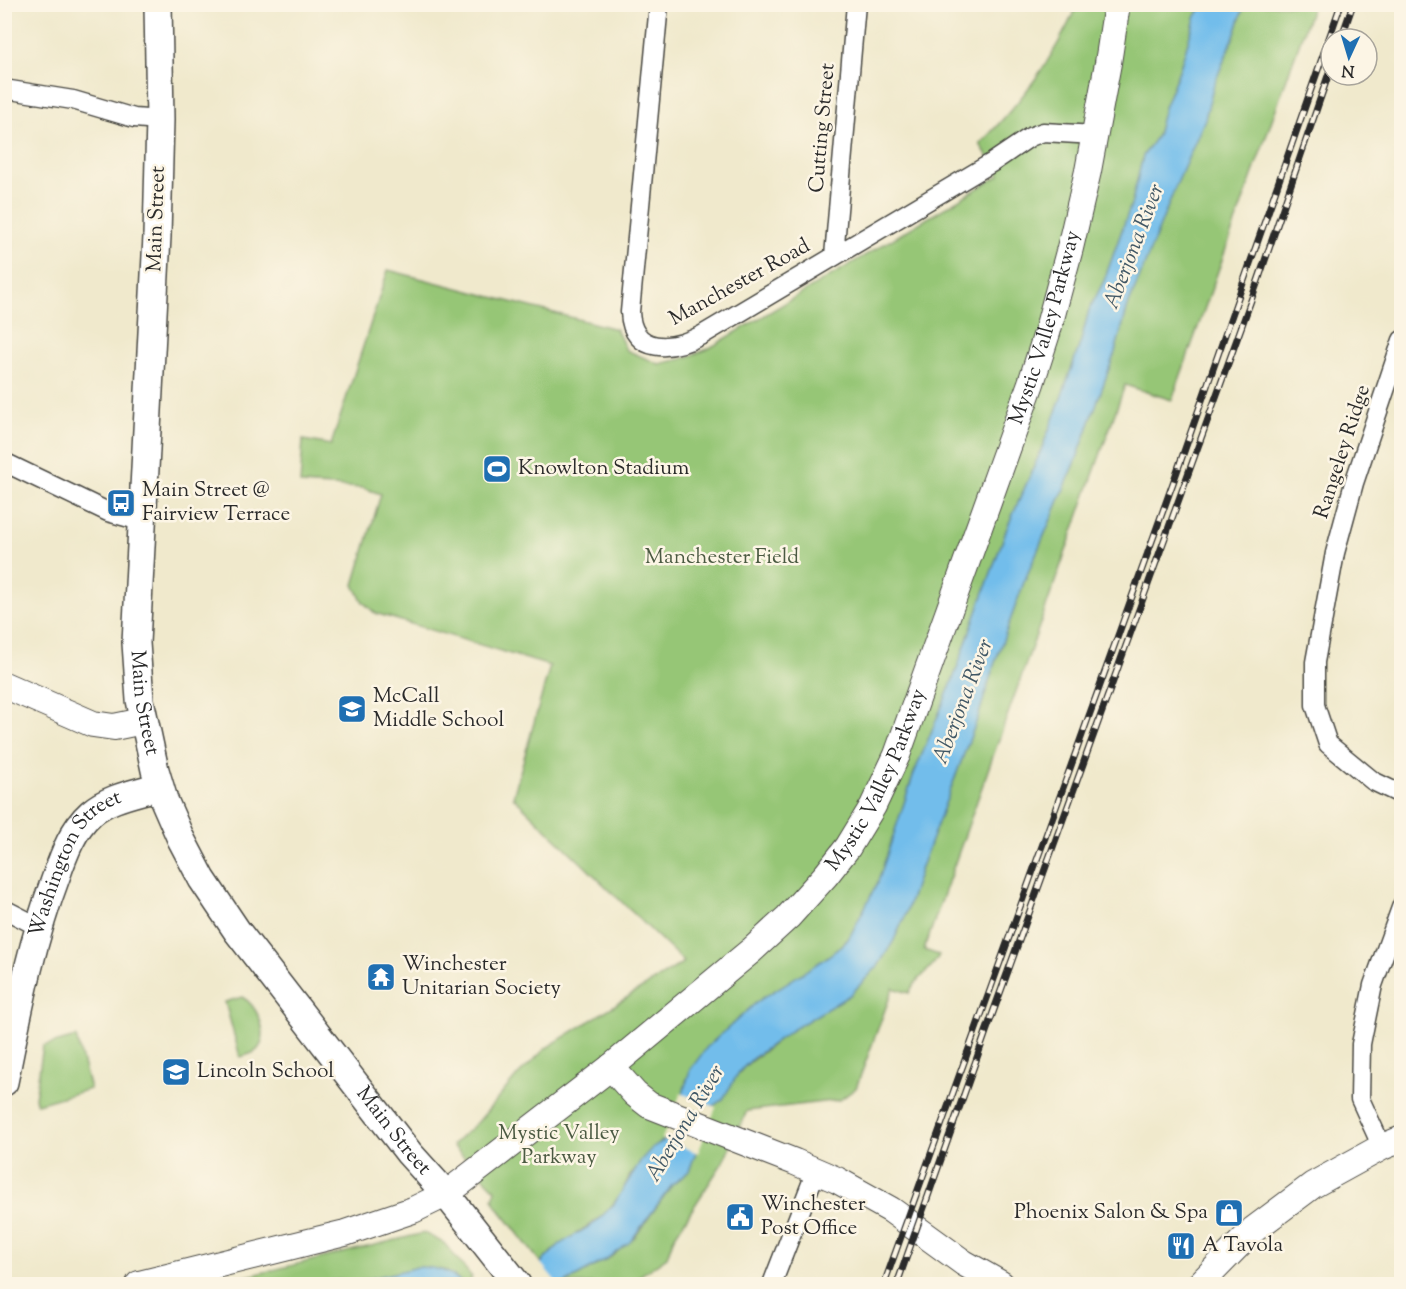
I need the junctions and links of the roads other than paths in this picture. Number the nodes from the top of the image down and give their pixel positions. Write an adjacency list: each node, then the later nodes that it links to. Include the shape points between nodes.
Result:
1 (158, 4): 6 (main road, Main Street)
2 (659, 4): 8 (street, Manchester Road, via 630,312 635,332 658,347 692,340)
3 (856, 4): 8 (street, Cutting Street)
4 (1117, 4): 7 (main road, Mystic Valley Parkway)
5 (4, 89): 6 (street, via 73,100 134,118)
6 (160, 120): 11 (main road, Main Street)
7 (1095, 135): 8 (street, Manchester Road, via 1050,131 1030,137); 19 (main road, Mystic Valley Parkway, via 1070,248 1040,356 897,755 873,806 834,867 788,917)
8 (834, 256)
9 (1401, 340): 15 (street, Rangeley Ridge, via 1354,483 1330,577 1315,662 1315,705 1328,744 1374,781)
10 (4, 462): 11 (street, via 108,512)
11 (141, 521): 13 (main road, Main Street, via 136,650)
12 (4, 685): 13 (main road, via 93,724 114,727)
13 (143, 721): 14 (main road, Main Street)
14 (159, 786): 18 (main road, Washington Street, via 103,805 85,819 63,858); 23 (main road, Main Street, via 190,858 224,913)
15 (1401, 795)
16 (1401, 905): 21 (street, via 1373,985 1361,1044 1360,1099)
17 (4, 909): 18 (street)
18 (39, 927): 20 (main road, Washington Street)
19 (611, 1067): 22 (main road, via 644,1102); 23 (main road, Mystic Valley Parkway)
20 (4, 1082)
21 (1391, 1143): 28 (main road, via 1313,1185 1253,1230)
22 (816, 1171): 26 (street); 27 (main road, via 881,1204 964,1263)
23 (446, 1194): 24 (main road, Main Street); 25 (main road, Mystic Valley Parkway, via 413,1210 345,1233)
24 (510, 1276)
25 (139, 1284)
26 (772, 1284)
27 (1001, 1284)
28 (1200, 1284)

